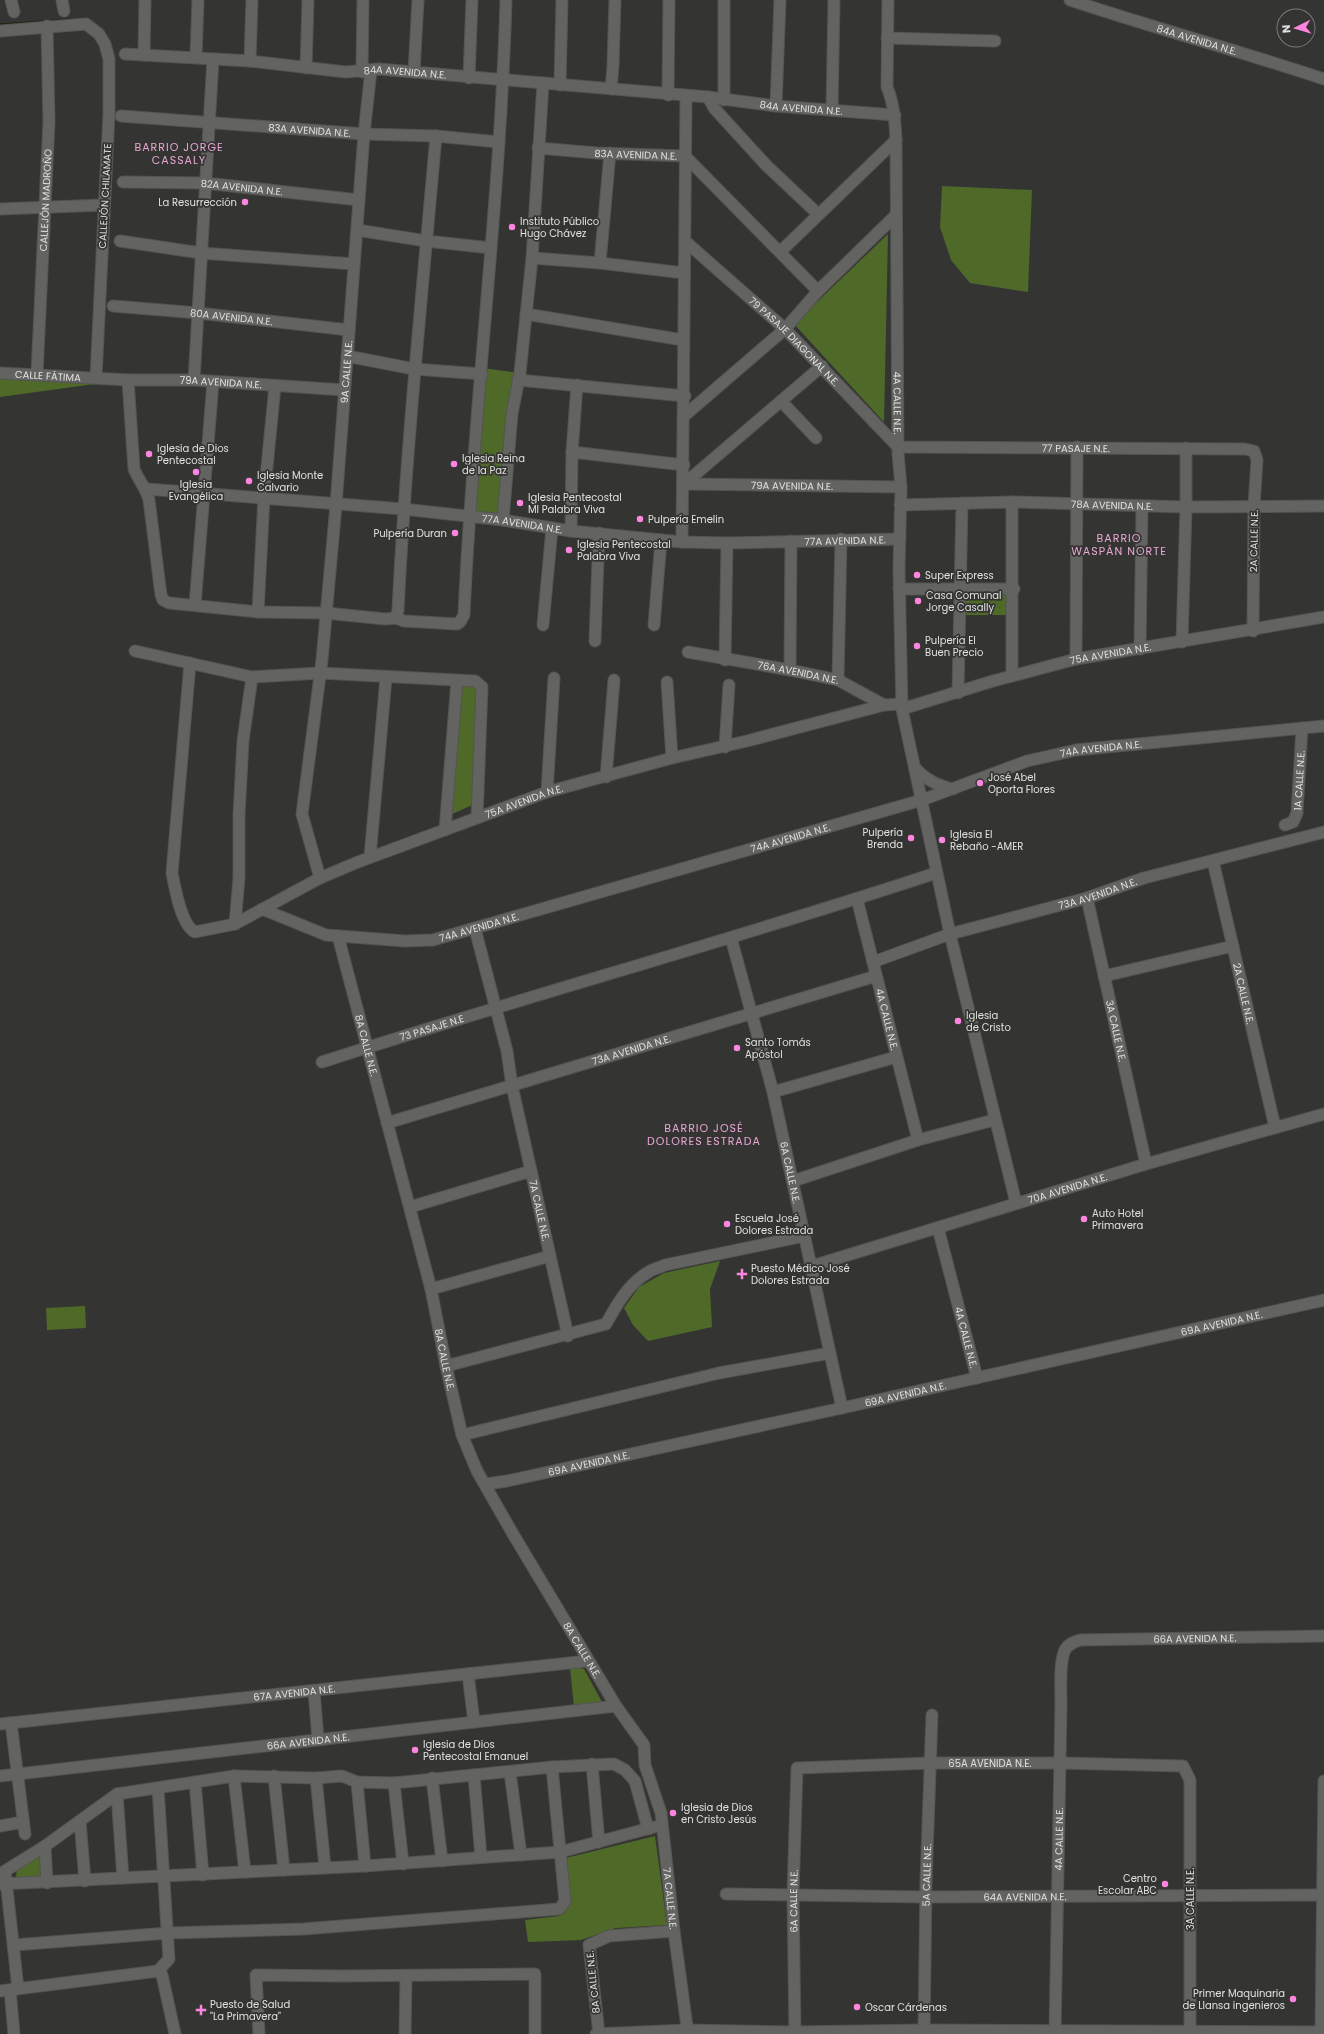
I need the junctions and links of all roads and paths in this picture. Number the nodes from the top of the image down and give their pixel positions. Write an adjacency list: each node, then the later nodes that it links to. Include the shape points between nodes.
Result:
1 (11, 0): 18 (street)
2 (145, 0): 24 (street)
3 (198, 0): 25 (street)
4 (252, 0): 27 (street)
5 (308, 0): 28 (street)
6 (363, 0): 29 (street, 9A CALLE N.E.)
7 (418, 0): 30 (street)
8 (472, 0): 31 (street)
9 (506, 0): 33 (street)
10 (562, 0): 35 (street)
11 (614, 0): 36 (street, via 614,66)
12 (670, 0): 37 (street)
13 (724, 0): 40 (street)
14 (780, 0): 41 (street)
15 (834, 0): 42 (street)
16 (888, 0): 21 (street, 4A CALLE N.E.)
17 (1070, 0): 32 (street, 84A AVENIDA N.E.)
18 (14, 12)
19 (47, 26): 20 (street); 56 (street, CALLEJÓN CHILAMATE, via 86,24 99,34 105,44 109,60 109,114); 57 (street, CALLEJÓN MADROÑO, via 49,122)
20 (0, 31)
21 (887, 38): 22 (street); 43 (street, 4A CALLE N.E., via 887,87)
22 (995, 41)
23 (125, 54): 24 (street, 84A AVENIDA N.E.)
24 (144, 55): 25 (street, 84A AVENIDA N.E.)
25 (196, 58): 26 (street, 84A AVENIDA N.E.)
26 (213, 59): 27 (street, 84A AVENIDA N.E.); 45 (street)
27 (250, 61): 28 (street, 84A AVENIDA N.E.)
28 (306, 68): 29 (street, 84A AVENIDA N.E.)
29 (366, 71): 30 (street, 84A AVENIDA N.E.); 46 (street, 9A CALLE N.E.)
30 (414, 72): 31 (street, 84A AVENIDA N.E.)
31 (469, 78): 33 (street, 84A AVENIDA N.E.)
32 (1324, 79)
33 (504, 81): 34 (street, 84A AVENIDA N.E.); 49 (street)
34 (543, 83): 35 (street, 84A AVENIDA N.E.); 50 (street)
35 (560, 85): 36 (street, 84A AVENIDA N.E.)
36 (611, 90): 37 (street, 84A AVENIDA N.E.)
37 (668, 95): 38 (street, 84A AVENIDA N.E.)
38 (686, 96): 39 (street, 84A AVENIDA N.E.); 52 (street)
39 (708, 97): 40 (street, 84A AVENIDA N.E.); 59 (street, via 714,108 766,165)
40 (724, 100): 41 (street, 84A AVENIDA N.E.)
41 (776, 106): 42 (street, 84A AVENIDA N.E.)
42 (832, 110): 43 (street, 84A AVENIDA N.E.)
43 (895, 115): 48 (street, 4A CALLE N.E.)
44 (121, 116): 45 (street, 83A AVENIDA N.E.)
45 (209, 122): 46 (street, 83A AVENIDA N.E.); 54 (street)
46 (364, 134): 47 (street, 83A AVENIDA N.E.); 55 (street, 9A CALLE N.E.)
47 (436, 136): 49 (street, 83A AVENIDA N.E.); 62 (street)
48 (896, 140): 59 (street); 60 (street, 4A CALLE N.E.)
49 (499, 142): 65 (street)
50 (538, 148): 51 (street, 83A AVENIDA N.E.); 68 (street)
51 (610, 153): 52 (street, 83A AVENIDA N.E.); 69 (street)
52 (686, 156): 64 (street); 66 (street)
53 (123, 182): 54 (street, 82A AVENIDA N.E.)
54 (206, 183): 55 (street, 82A AVENIDA N.E.); 67 (street)
55 (359, 200): 61 (street, 9A CALLE N.E.)
56 (104, 205): 57 (street); 85 (street, CALLEJÓN CHILAMATE)
57 (44, 207): 58 (street); 83 (street, CALLEJÓN MADROÑO)
58 (0, 209)
59 (818, 214): 66 (street)
60 (896, 214): 72 (street); 97 (street, 4A CALLE N.E.)
61 (357, 230): 62 (street); 70 (street, 9A CALLE N.E.)
62 (426, 241): 65 (street); 81 (street)
63 (120, 242): 67 (street)
64 (686, 242): 71 (street); 76 (street, 79 PASAJE DIAGONAL N.E.)
65 (491, 248): 84 (street)
66 (780, 252): 72 (street)
67 (201, 253): 70 (street); 74 (street)
68 (532, 258): 69 (street); 75 (street)
69 (600, 263): 71 (street)
70 (354, 264): 77 (street, 9A CALLE N.E.)
71 (684, 273): 78 (street)
72 (818, 291): 76 (street)
73 (113, 306): 74 (street, 80A AVENIDA N.E.)
74 (198, 313): 77 (street, 80A AVENIDA N.E.); 87 (street)
75 (526, 314): 78 (street); 88 (street)
76 (785, 329): 80 (street, 79 PASAJE DIAGONAL N.E.); 95 (street)
77 (349, 330): 79 (street, 9A CALLE N.E.)
78 (683, 340): 93 (street)
79 (347, 356): 81 (street); 92 (street, 9A CALLE N.E.)
80 (822, 366): 94 (street); 97 (street, 79 PASAJE DIAGONAL N.E.)
81 (414, 369): 84 (street); 117 (street)
82 (0, 373): 83 (street, CALLE FÁTIMA)
83 (36, 374): 85 (street, CALLE FÁTIMA)
84 (482, 374): 118 (street)
85 (96, 377): 86 (street, 79A AVENIDA N.E.)
86 (128, 380): 87 (street, 79A AVENIDA N.E.); 105 (street, via 134,469 140,482)
87 (194, 380): 89 (street, 79A AVENIDA N.E.)
88 (518, 380): 90 (street); 119 (street, via 512,414)
89 (213, 382): 91 (street, 79A AVENIDA N.E.); 106 (street)
90 (577, 385): 93 (street); 101 (street)
91 (275, 386): 92 (street, 79A AVENIDA N.E.); 107 (street)
92 (344, 390): 110 (street, 9A CALLE N.E.)
93 (685, 396): 95 (street)
94 (781, 401): 96 (street); 103 (street)
95 (684, 416): 102 (street)
96 (816, 438)
97 (898, 447): 98 (street, 77 PASAJE N.E.); 104 (street, 4A CALLE N.E.)
98 (1078, 447): 99 (street, 77 PASAJE N.E.); 112 (street)
99 (1186, 448): 100 (street, 77 PASAJE N.E.); 116 (street)
100 (1254, 451): 114 (street, 2A CALLE N.E., via 1257,460)
101 (572, 452): 102 (street); 121 (street)
102 (684, 465): 103 (street)
103 (684, 484): 104 (street, 79A AVENIDA N.E.); 127 (street)
104 (901, 487): 111 (street, 4A CALLE N.E.)
105 (147, 489): 106 (street, 77A AVENIDA N.E.); 132 (street, via 160,595 169,603)
106 (204, 493): 107 (street, 77A AVENIDA N.E.); 132 (street)
107 (264, 497): 110 (street, 77A AVENIDA N.E.); 133 (street)
108 (1012, 502): 109 (street, 78A AVENIDA N.E.); 112 (street, 78A AVENIDA N.E.); 131 (street)
109 (962, 503): 111 (street, 78A AVENIDA N.E.); 130 (street)
110 (336, 504): 117 (street, 77A AVENIDA N.E.); 134 (street, 9A CALLE N.E.)
111 (900, 504): 125 (street, 4A CALLE N.E.)
112 (1078, 504): 113 (street, 78A AVENIDA N.E.); 145 (street)
113 (1142, 506): 116 (street, 78A AVENIDA N.E.); 142 (street)
114 (1254, 506): 115 (street, 78A AVENIDA N.E.); 116 (street, 78A AVENIDA N.E.); 139 (street, 2A CALLE N.E.)
115 (1324, 506)
116 (1186, 507): 141 (street)
117 (403, 509): 118 (street, 77A AVENIDA N.E.); 136 (street)
118 (469, 517): 119 (street, 77A AVENIDA N.E.); 136 (street, via 464,616 460,622 457,624)
119 (503, 520): 120 (street, 77A AVENIDA N.E.)
120 (552, 528): 121 (street, 77A AVENIDA N.E.); 137 (street)
121 (571, 531): 122 (street, 77A AVENIDA N.E.)
122 (599, 534): 124 (street, 77A AVENIDA N.E.); 140 (street)
123 (841, 539): 125 (street, 77A AVENIDA N.E.); 126 (street, 77A AVENIDA N.E.); 155 (street)
124 (660, 540): 127 (street, 77A AVENIDA N.E.); 138 (street)
125 (900, 540): 129 (street, 4A CALLE N.E.)
126 (791, 541): 128 (street, 77A AVENIDA N.E.); 148 (street)
127 (682, 542): 128 (street, 77A AVENIDA N.E.)
128 (727, 543): 146 (street)
129 (899, 588): 130 (street); 160 (street, 4A CALLE N.E.)
130 (960, 588): 131 (street); 159 (street)
131 (1014, 588): 150 (street)
132 (195, 605): 133 (street)
133 (258, 612): 134 (street)
134 (326, 613): 136 (street); 149 (street, 9A CALLE N.E.)
135 (1324, 617): 139 (street, 75A AVENIDA N.E.)
136 (396, 618)
137 (543, 625)
138 (654, 625)
139 (1252, 631): 141 (street, 75A AVENIDA N.E.)
140 (595, 641)
141 (1182, 642): 142 (street, 75A AVENIDA N.E.)
142 (1140, 649): 145 (street, 75A AVENIDA N.E.)
143 (134, 651): 147 (street)
144 (688, 652): 146 (street, 76A AVENIDA N.E.)
145 (1076, 659): 150 (street, 75A AVENIDA N.E.)
146 (725, 660): 148 (street, 76A AVENIDA N.E.)
147 (190, 663): 151 (street); 182 (street, 75A AVENIDA N.E., via 172,873 176,896 190,930 203,932)
148 (790, 670): 155 (street, 76A AVENIDA N.E.)
149 (320, 673): 151 (street); 152 (street); 178 (street, 9A CALLE N.E., via 302,814)
150 (1012, 676): 159 (street, 75A AVENIDA N.E.)
151 (252, 677): 182 (street, via 244,741)
152 (386, 678): 156 (street); 175 (street)
153 (554, 678): 169 (street)
154 (614, 680): 167 (street)
155 (838, 680): 161 (street, 76A AVENIDA N.E.)
156 (457, 681): 171 (street, via 476,681 482,687); 173 (street)
157 (667, 682): 165 (street)
158 (730, 685): 164 (street)
159 (958, 693): 160 (street, 75A AVENIDA N.E.)
160 (902, 706): 161 (street); 166 (street, 4A CALLE N.E.)
161 (882, 707): 164 (street, 75A AVENIDA N.E.)
162 (1324, 726): 163 (street, 74A AVENIDA N.E.)
163 (1302, 728): 168 (street, 74A AVENIDA N.E., via 1076,750 1028,761); 172 (street, 1A CALLE N.E., via 1297,813 1293,822)
164 (725, 746): 165 (street, 75A AVENIDA N.E.)
165 (672, 758): 167 (street, 75A AVENIDA N.E.)
166 (915, 768): 168 (street, via 937,785); 170 (street, 4A CALLE N.E.)
167 (606, 776): 169 (street, 75A AVENIDA N.E.)
168 (952, 789): 170 (street, 74A AVENIDA N.E.)
169 (547, 792): 171 (street, 75A AVENIDA N.E.)
170 (922, 800): 177 (street, 4A CALLE N.E.); 183 (street, 74A AVENIDA N.E.)
171 (477, 818): 173 (street, 75A AVENIDA N.E.)
172 (1284, 825)
173 (445, 830): 175 (street, 75A AVENIDA N.E.)
174 (1324, 832): 176 (street, 73A AVENIDA N.E.)
175 (370, 857): 178 (street, 75A AVENIDA N.E.)
176 (1213, 861): 179 (street, 73A AVENIDA N.E., via 1144,878); 187 (street, 2A CALLE N.E.)
177 (936, 873): 180 (street, 73 PASAJE N.E); 184 (street, 4A CALLE N.E.)
178 (320, 878): 181 (street, 75A AVENIDA N.E.)
179 (1087, 898): 184 (street, 73A AVENIDA N.E.); 190 (street, 3A CALLE N.E.)
180 (857, 899): 186 (street, 73 PASAJE N.E); 188 (street, 4A CALLE N.E.)
181 (262, 909): 182 (street, 75A AVENIDA N.E.); 185 (street, 74A AVENIDA N.E., via 326,935)
182 (235, 924)
183 (475, 929): 185 (street, 74A AVENIDA N.E., via 433,940 406,941); 191 (street)
184 (950, 934): 188 (street, 73A AVENIDA N.E.); 199 (street, 4A CALLE N.E.)
185 (338, 936): 193 (street, 8A CALLE N.E.)
186 (732, 938): 191 (street, 73 PASAJE N.E); 192 (street, 6A CALLE N.E.)
187 (1233, 946): 190 (street); 201 (street, 2A CALLE N.E.)
188 (873, 962): 189 (street, 4A CALLE N.E.)
189 (876, 976): 192 (street, 73A AVENIDA N.E.); 194 (street, 4A CALLE N.E.)
190 (1104, 976): 203 (street, 3A CALLE N.E.)
191 (496, 1007): 193 (street, 73 PASAJE N.E); 196 (street, via 507,1051)
192 (752, 1014): 196 (street, 73A AVENIDA N.E.); 197 (street, 6A CALLE N.E.)
193 (366, 1048): 195 (street, 73 PASAJE N.E); 200 (street, 8A CALLE N.E.)
194 (896, 1057): 197 (street); 202 (street, 4A CALLE N.E.)
195 (322, 1062)
196 (512, 1086): 200 (street, 73A AVENIDA N.E.); 204 (street, 7A CALLE N.E.)
197 (773, 1092): 205 (street, 6A CALLE N.E.)
198 (1324, 1114): 201 (street, 70A AVENIDA N.E.)
199 (994, 1120): 202 (street); 206 (street, 4A CALLE N.E.)
200 (387, 1123): 207 (street, 8A CALLE N.E.)
201 (1275, 1127): 203 (street, 70A AVENIDA N.E.)
202 (918, 1140): 205 (street)
203 (1146, 1164): 206 (street, 70A AVENIDA N.E.)
204 (531, 1171): 207 (street); 210 (street, 7A CALLE N.E.)
205 (793, 1181): 209 (street, 6A CALLE N.E.)
206 (1016, 1203): 208 (street, 70A AVENIDA N.E.)
207 (410, 1207): 212 (street, 8A CALLE N.E.)
208 (938, 1228): 211 (street, 70A AVENIDA N.E.); 217 (street, 4A CALLE N.E.)
209 (804, 1236): 211 (street, 6A CALLE N.E.); 214 (street, via 665,1265 647,1272 620,1301 606,1324)
210 (550, 1256): 212 (street); 214 (street, 7A CALLE N.E.)
211 (812, 1266): 215 (street, 6A CALLE N.E.)
212 (430, 1289): 216 (street, 8A CALLE N.E.)
213 (1324, 1300): 217 (street, 69A AVENIDA N.E.)
214 (568, 1336): 216 (street)
215 (830, 1353): 218 (street, 6A CALLE N.E.); 219 (street, via 719,1373)
216 (446, 1366): 219 (street, 8A CALLE N.E.)
217 (977, 1378): 218 (street, 69A AVENIDA N.E.)
218 (842, 1408): 220 (street, 69A AVENIDA N.E.)
219 (462, 1435): 220 (street, 8A CALLE N.E.)
220 (486, 1484): 223 (street, 8A CALLE N.E.)
221 (1324, 1636): 222 (street, 66A AVENIDA N.E., via 1080,1640)
222 (1068, 1647): 232 (street, 4A CALLE N.E., via 1062,1658)
223 (588, 1661): 224 (street, 67A AVENIDA N.E.); 226 (street, 8A CALLE N.E.)
224 (468, 1674): 225 (street, 67A AVENIDA N.E.); 228 (street)
225 (314, 1691): 229 (street, 67A AVENIDA N.E.); 230 (street)
226 (616, 1706): 228 (street, 66A AVENIDA N.E.); 231 (street, 8A CALLE N.E.)
227 (932, 1715): 233 (street, 5A CALLE N.E.)
228 (474, 1722): 230 (street, 66A AVENIDA N.E.)
229 (5, 1724): 239 (street)
230 (318, 1739): 239 (street, 66A AVENIDA N.E.)
231 (644, 1745): 254 (street, 7A CALLE N.E., via 645,1765 662,1813)
232 (1061, 1762): 233 (street, 65A AVENIDA N.E.); 235 (street, 65A AVENIDA N.E.); 279 (street, 4A CALLE N.E.)
233 (931, 1763): 237 (street, 65A AVENIDA N.E.); 281 (street, 5A CALLE N.E.)
234 (592, 1764): 236 (street); 256 (street, via 614,1764 625,1770 635,1781); 258 (street)
235 (1183, 1766): 280 (street, 3A CALLE N.E., via 1190,1780)
236 (552, 1767): 238 (street); 260 (street)
237 (797, 1768): 277 (street, 6A CALLE N.E.)
238 (510, 1772): 240 (street); 261 (street)
239 (17, 1774): 241 (street, 66A AVENIDA N.E.); 253 (street)
240 (474, 1775): 245 (street); 262 (street)
241 (0, 1776)
242 (234, 1776): 243 (street); 247 (street); 269 (street)
243 (274, 1776): 244 (street); 267 (street)
244 (316, 1778): 248 (street, via 342,1776); 266 (street)
245 (432, 1778): 249 (street); 263 (street)
246 (1324, 1781): 278 (street)
247 (195, 1782): 250 (street); 270 (street)
248 (357, 1782): 249 (street); 265 (street)
249 (394, 1783): 264 (street)
250 (158, 1788): 251 (street); 271 (street)
251 (117, 1794): 252 (street); 272 (street)
252 (80, 1821): 259 (street); 273 (street)
253 (23, 1822): 255 (street); 257 (street)
254 (663, 1825): 256 (street); 282 (street, 7A CALLE N.E.)
255 (0, 1826)
256 (648, 1829): 258 (street)
257 (25, 1834)
258 (599, 1842): 260 (street)
259 (44, 1846): 268 (street); 274 (street)
260 (560, 1852): 261 (street); 283 (street, via 565,1902 559,1909 303,1928)
261 (521, 1855): 262 (street)
262 (481, 1857): 263 (street)
263 (442, 1861): 264 (street)
264 (403, 1864): 265 (street)
265 (365, 1866): 266 (street)
266 (325, 1868): 267 (street)
267 (284, 1870): 269 (street)
268 (3, 1872): 275 (street)
269 (245, 1872): 270 (street)
270 (204, 1876): 271 (street)
271 (163, 1877): 272 (street); 283 (street)
272 (123, 1878): 273 (street)
273 (84, 1881): 274 (street)
274 (47, 1883): 275 (street)
275 (3, 1884): 284 (street)
276 (726, 1894): 277 (street, 64A AVENIDA N.E.)
277 (793, 1894): 281 (street, 64A AVENIDA N.E.); 293 (street, 6A CALLE N.E.)
278 (1323, 1895): 280 (street, 64A AVENIDA N.E.); 292 (street)
279 (1058, 1896): 280 (street, 64A AVENIDA N.E.); 281 (street, 64A AVENIDA N.E.); 290 (street, 4A CALLE N.E.)
280 (1190, 1896): 291 (street, 3A CALLE N.E.)
281 (926, 1897): 289 (street, 5A CALLE N.E.)
282 (674, 1931): 288 (street, 7A CALLE N.E.); 300 (street, 8A CALLE N.E., via 609,1936 589,1945)
283 (168, 1933): 284 (street); 285 (street, via 170,1960)
284 (14, 1945): 287 (street)
285 (158, 1971): 287 (street); 295 (street, via 162,1976)
286 (406, 1976): 296 (street, via 256,1975); 297 (street); 298 (street, via 535,1974)
287 (9, 1990): 294 (street)
288 (687, 2032): 293 (street); 300 (street)
289 (924, 2032): 290 (street); 293 (street)
290 (1055, 2032): 291 (street)
291 (1190, 2032): 292 (street)
292 (1322, 2032)
293 (795, 2033)
294 (14, 2034)
295 (175, 2034)
296 (259, 2034)
297 (405, 2034)
298 (535, 2034)
299 (596, 2034): 300 (street)
300 (599, 2034)

